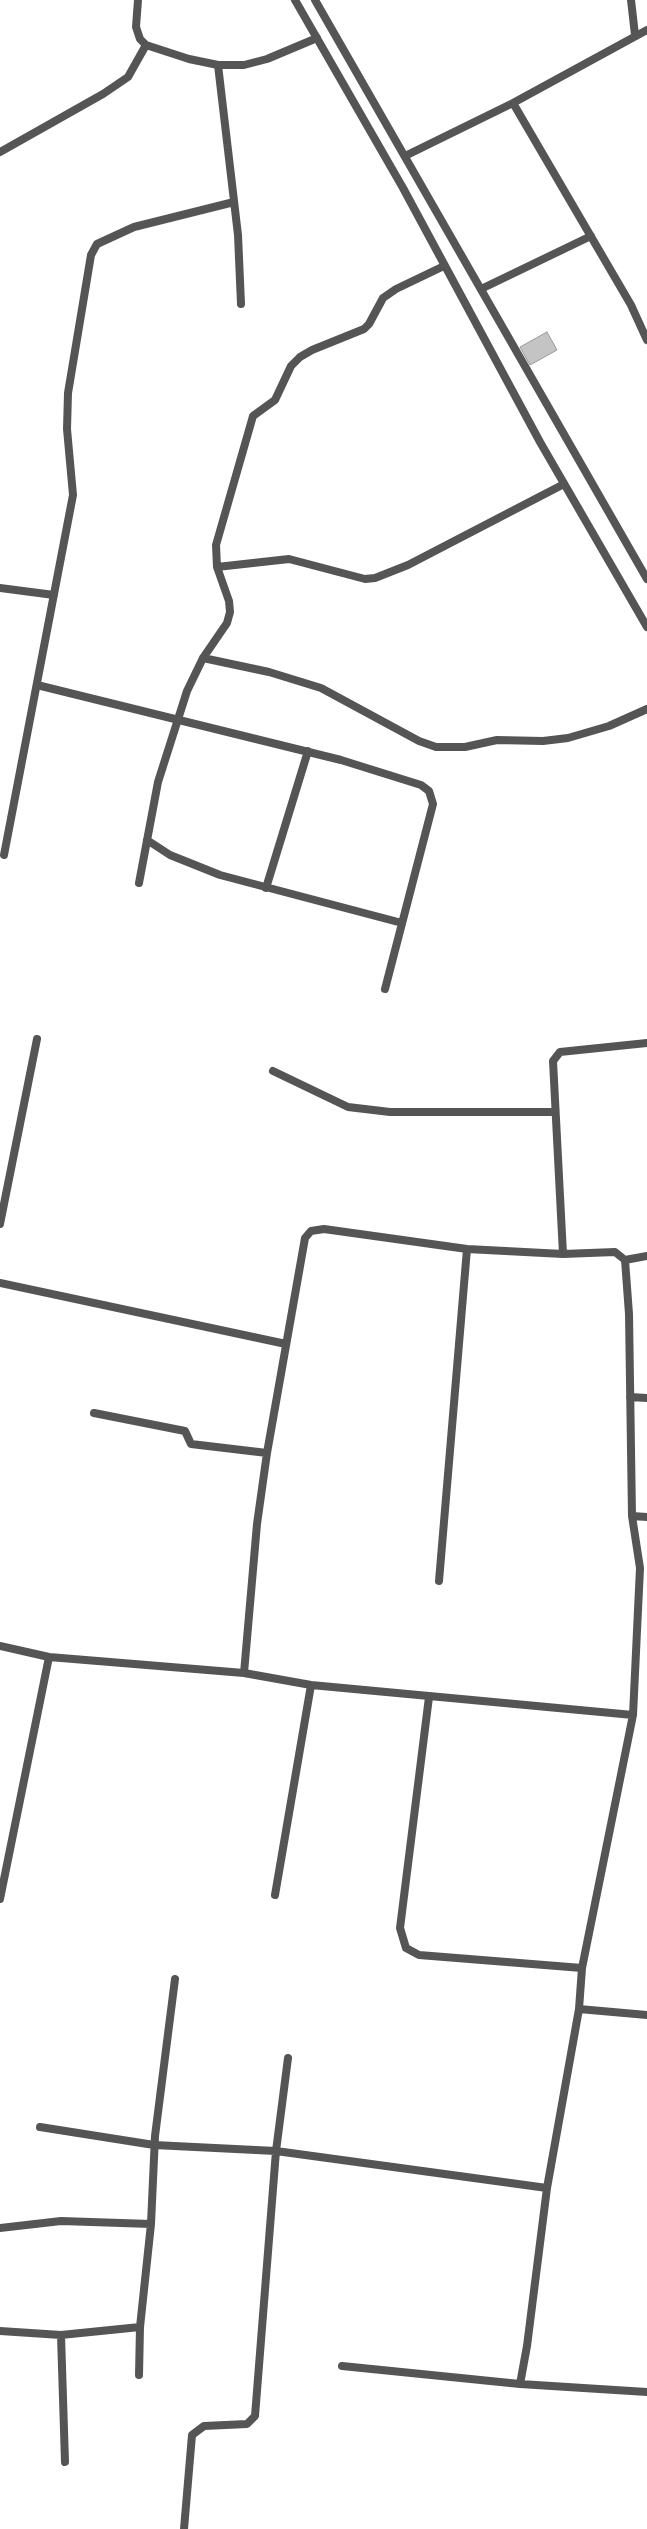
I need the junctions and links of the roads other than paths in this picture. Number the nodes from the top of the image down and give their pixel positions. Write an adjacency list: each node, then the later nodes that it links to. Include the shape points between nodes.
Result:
1 (138, 0): 8 (street, via 136,27 140,39)
2 (295, 0): 7 (street)
3 (315, 0): 12 (street)
4 (631, 0): 6 (street)
5 (647, 30): 6 (street)
6 (635, 35): 10 (street)
7 (317, 38): 9 (street, via 267,59 244,65); 15 (street)
8 (146, 45): 9 (street); 11 (street, via 128,77 103,94)
9 (218, 65): 13 (street)
10 (513, 103): 12 (street); 14 (street)
11 (0, 152)
12 (405, 156): 16 (street)
13 (234, 202): 17 (street); 23 (street, via 134,227 97,244 91,255 68,393 67,429 73,495)
14 (591, 236): 16 (street); 18 (street, via 631,305)
15 (444, 266): 19 (street); 20 (street, via 383,298 364,329 300,357 291,366 275,400 252,416 216,545)
16 (481, 289): 21 (street)
17 (241, 304)
18 (647, 340)
19 (564, 484): 20 (street, via 403,568 375,578 365,579 289,559); 24 (street)
20 (217, 567): 25 (street, via 229,601 230,612 227,622)
21 (647, 579)
22 (0, 588): 23 (street)
23 (54, 595): 26 (street)
24 (647, 627)
25 (203, 658): 27 (street, via 269,672 321,688 436,747 465,747 497,740 543,741 568,738 609,726); 28 (street, via 187,690)
26 (37, 685): 28 (street); 31 (street)
27 (647, 709)
28 (178, 718): 29 (street); 30 (street, via 158,782)
29 (308, 751): 33 (street); 34 (street, via 406,780 429,791 433,804)
30 (147, 840): 32 (street); 33 (street, via 190,864)
31 (4, 855)
32 (139, 883)
33 (266, 888): 34 (street)
34 (402, 923): 35 (street)
35 (385, 989)
36 (37, 1039): 40 (street)
37 (647, 1043): 39 (street, via 560,1052 555,1055)
38 (273, 1072): 39 (street, via 348,1107 390,1112)
39 (555, 1112): 42 (street)
40 (0, 1224)
41 (467, 1249): 42 (street); 46 (street, via 324,1229 312,1231 305,1238); 53 (street)
42 (563, 1254): 44 (street, via 615,1252)
43 (647, 1256): 44 (street)
44 (625, 1260): 47 (street, via 629,1314)
45 (0, 1283): 46 (street)
46 (286, 1344): 50 (street)
47 (630, 1397): 48 (street); 51 (street)
48 (647, 1398)
49 (94, 1413): 50 (street, via 185,1431 191,1444)
50 (267, 1453): 56 (street, via 257,1524)
51 (632, 1516): 52 (street); 59 (street, via 640,1568)
52 (647, 1517)
53 (438, 1581)
54 (0, 1646): 55 (street)
55 (49, 1657): 56 (street); 60 (street)
56 (244, 1674): 57 (street)
57 (311, 1686): 58 (street); 61 (street)
58 (429, 1697): 59 (street); 63 (street, via 400,1928 406,1948 419,1955)
59 (633, 1715): 63 (street)
60 (3, 1865): 62 (street)
61 (275, 1895)
62 (0, 1899)
63 (582, 1968): 65 (street)
64 (175, 1979): 69 (street)
65 (579, 2009): 66 (street); 71 (street)
66 (647, 2015)
67 (288, 2058): 70 (street)
68 (40, 2127): 69 (street)
69 (154, 2145): 70 (street); 72 (street)
70 (276, 2151): 71 (street); 82 (street, via 255,2416 247,2424 204,2426 192,2435)
71 (547, 2188): 79 (street)
72 (151, 2224): 73 (street, via 61,2221); 74 (street)
73 (0, 2228)
74 (140, 2327): 76 (street); 78 (street)
75 (0, 2331): 76 (street)
76 (61, 2335): 81 (street)
77 (342, 2366): 79 (street)
78 (139, 2375)
79 (520, 2384): 80 (street)
80 (647, 2392)
81 (65, 2462)
82 (184, 2529)

